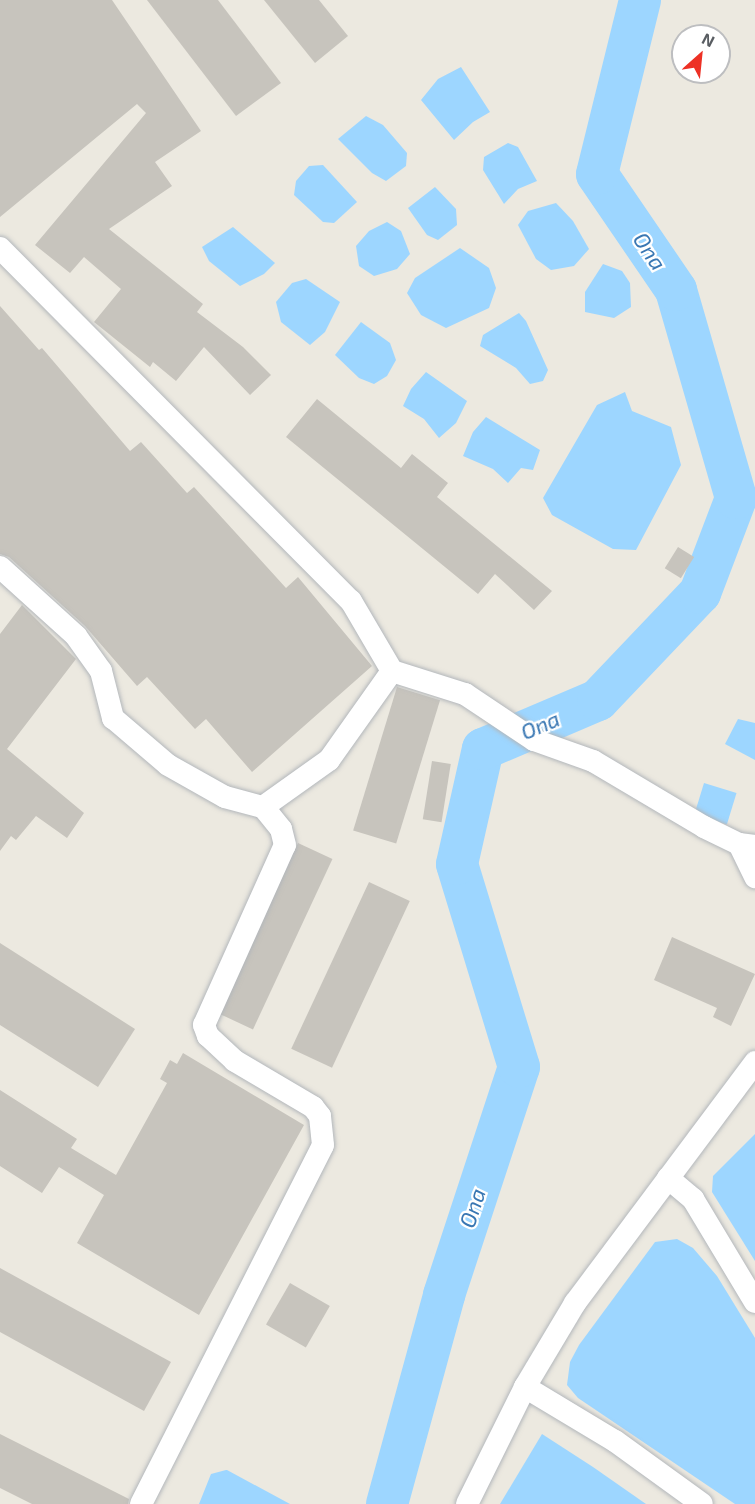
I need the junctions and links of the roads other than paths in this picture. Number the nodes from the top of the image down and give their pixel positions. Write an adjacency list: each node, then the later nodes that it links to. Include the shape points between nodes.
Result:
1 (0, 248): 3 (lane, via 351,601)
2 (0, 567): 4 (lane, via 76,636 101,671 113,718 168,765 225,797)
3 (392, 671): 4 (lane, via 329,760); 5 (lane, via 465,693 534,740 593,761)
4 (263, 807): 11 (lane, via 281,829 285,845 204,1025 208,1036 235,1061 313,1107 320,1116 323,1145)
5 (747, 845): 6 (lane)
6 (755, 878)
7 (755, 1062): 8 (lane)
8 (668, 1178): 9 (lane, via 693,1199); 10 (lane, via 575,1303)
9 (755, 1302)
10 (525, 1387): 12 (lane); 13 (lane, via 615,1441)
11 (141, 1504)
12 (467, 1504)
13 (702, 1504)

